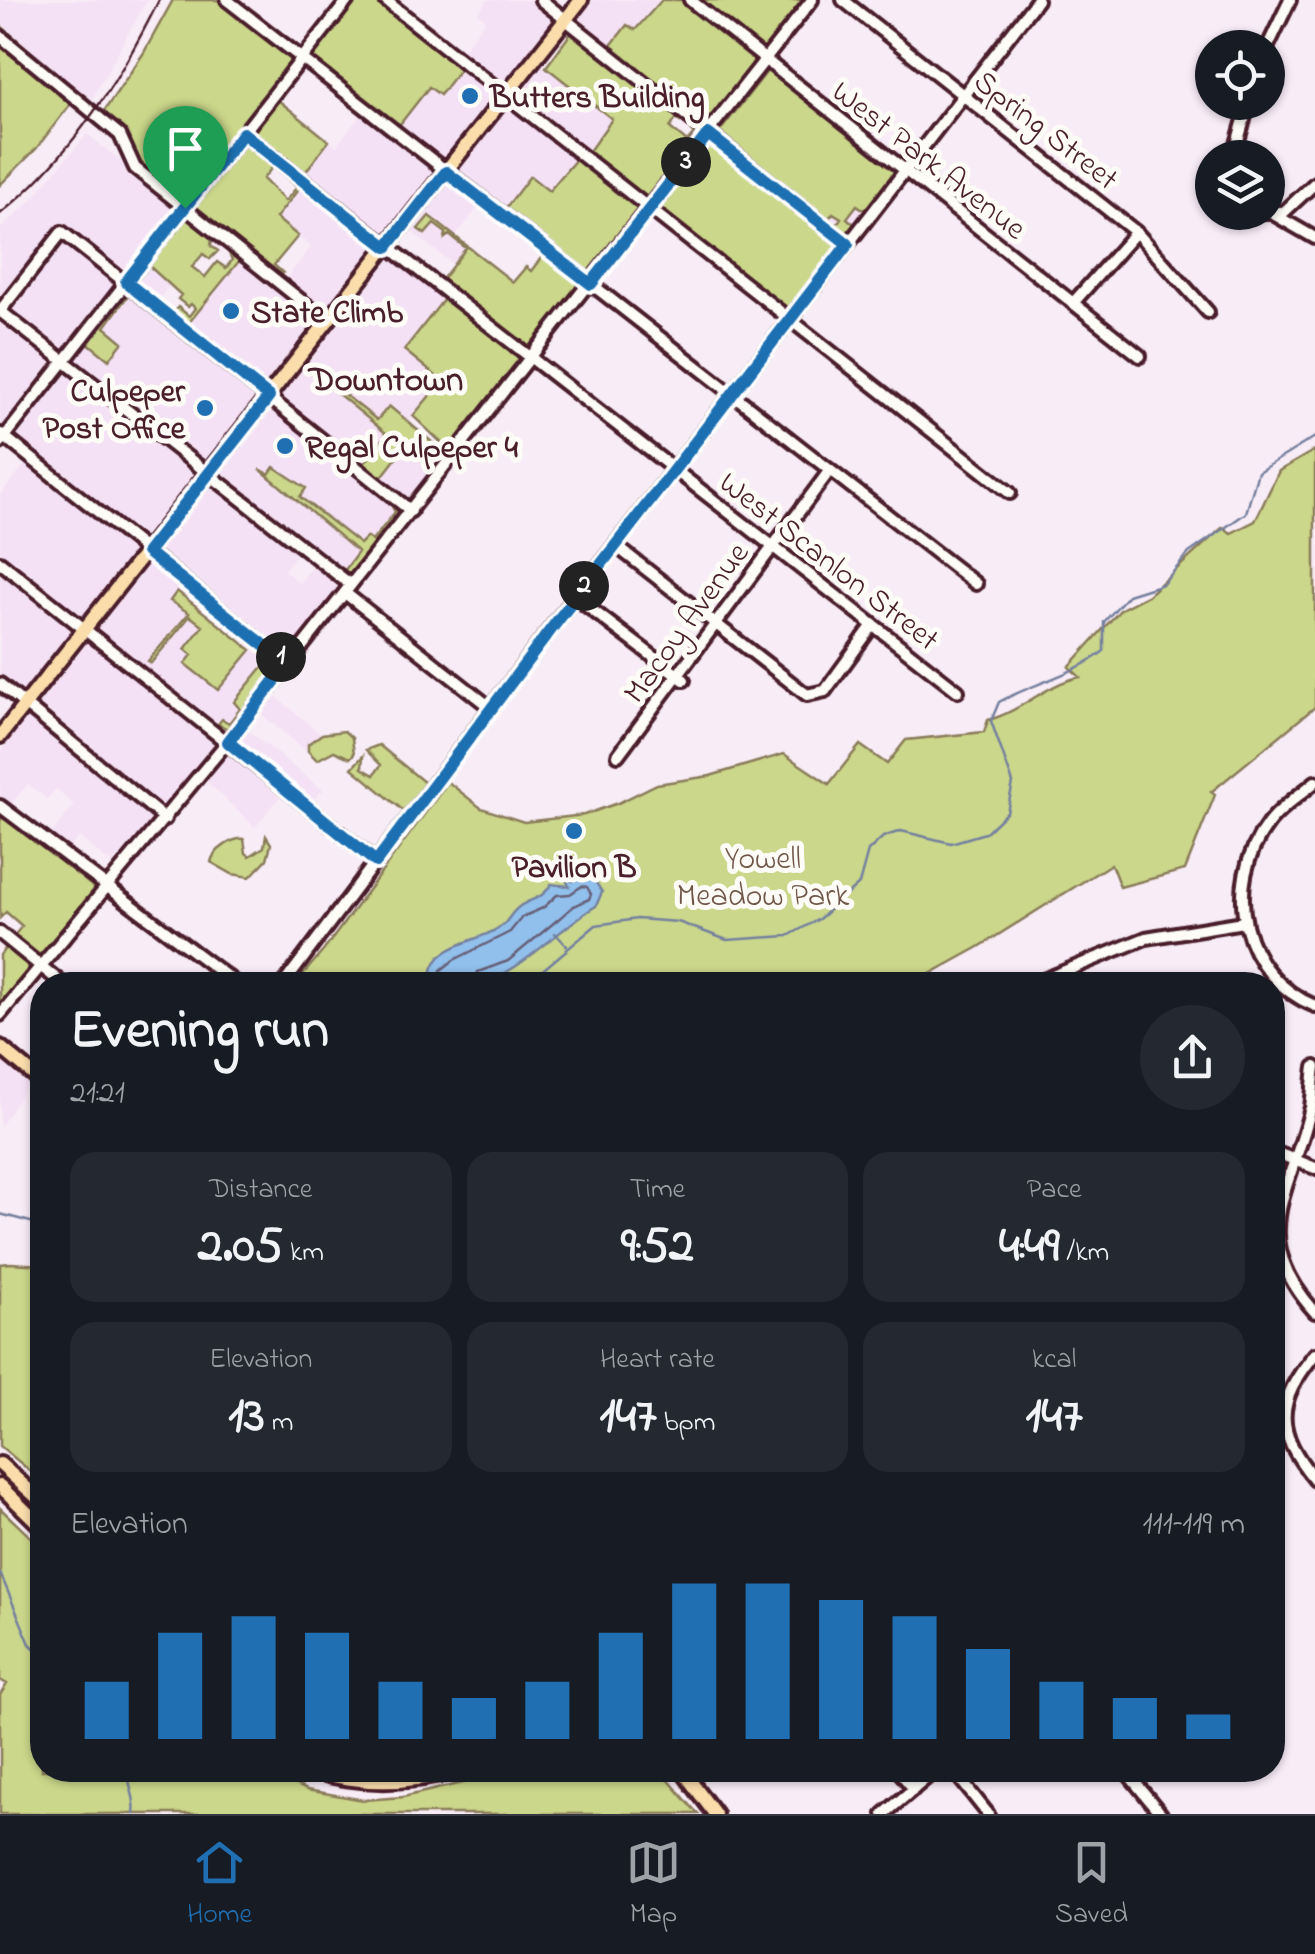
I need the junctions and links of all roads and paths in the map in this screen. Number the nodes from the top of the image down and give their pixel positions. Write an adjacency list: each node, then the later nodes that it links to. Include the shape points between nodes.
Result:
1 (226, 0): 14 (street)
2 (348, 0): 14 (street)
3 (385, 0): 17 (street)
4 (541, 0): 11 (street)
5 (581, 0): 11 (main road)
6 (690, 0): 15 (street, West Park Avenue)
7 (812, 0): 15 (street)
8 (842, 0): 16 (street, Spring Street)
9 (1037, 0): 16 (street)
10 (1290, 0): 12 (street)
11 (566, 20): 17 (main road); 19 (street)
12 (1276, 30)
13 (0, 36): 23 (street, via 122,137 134,167)
14 (302, 59): 18 (street); 21 (street)
15 (766, 61): 19 (street); 20 (street, West Park Avenue)
16 (964, 95): 20 (street); 27 (street, Spring Street)
17 (506, 96): 21 (main road); 24 (street)
18 (243, 133): 23 (street); 30 (street, West Scanlon Street)
19 (708, 134): 24 (street); 29 (street)
20 (905, 171): 29 (street); 33 (street, West Park Avenue)
21 (446, 172): 30 (main road); 32 (street)
22 (1315, 183): 25 (street)
23 (185, 208): 31 (street); 37 (street)
24 (650, 209): 32 (street); 36 (street)
25 (1285, 210)
26 (1285, 220): 28 (street)
27 (1136, 232): 33 (street); 35 (street, Spring Street)
28 (1315, 238)
29 (848, 244): 36 (street)
30 (387, 247): 37 (main road); 40 (street, West Scanlon Street)
31 (126, 282): 34 (street, via 62,232); 39 (street); 42 (street)
32 (591, 284): 40 (street); 41 (street)
33 (1073, 303): 38 (street, West Park Avenue)
34 (0, 311): 39 (street)
35 (1208, 312)
36 (790, 320): 41 (street); 47 (street)
37 (328, 322): 42 (main road)
38 (1140, 356)
39 (65, 360): 43 (street); 46 (street)
40 (532, 360): 44 (street, West Scanlon Street); 48 (street)
41 (732, 394): 44 (street); 45 (street)
42 (269, 397): 46 (main road); 48 (street)
43 (2, 438): 51 (street)
44 (673, 470): 49 (street); 50 (street, West Scanlon Street)
45 (830, 470): 50 (street, Macoy Avenue); 53 (street)
46 (210, 472): 51 (main road); 54 (street)
47 (1010, 493)
48 (411, 511): 54 (street)
49 (616, 545): 55 (street); 56 (street)
50 (772, 547): 56 (street, Macoy Avenue); 57 (street, West Scanlon Street)
51 (147, 552): 58 (main road); 59 (street)
52 (0, 562): 58 (street)
53 (976, 584)
54 (348, 589): 59 (street); 64 (street)
55 (576, 597): 60 (street); 64 (street)
56 (716, 623): 57 (street, via 814,696 825,691); 60 (street, Macoy Avenue)
57 (873, 626): 62 (street, West Scanlon Street)
58 (85, 630): 63 (main road); 66 (street)
59 (288, 664): 66 (street)
60 (680, 678): 67 (street, Macoy Avenue)
61 (0, 684): 63 (street)
62 (958, 691)
63 (26, 705): 65 (main road); 70 (street)
64 (491, 708): 71 (street)
65 (0, 736)
66 (228, 742): 70 (street); 71 (street)
67 (618, 756)
68 (1315, 782): 73 (street, via 1270,821 1254,846 1244,878)
69 (0, 806): 72 (street)
70 (165, 819): 72 (street)
71 (376, 862): 79 (street)
72 (104, 887): 75 (street); 78 (street)
73 (1243, 922): 80 (street, via 1146,938); 81 (street)
74 (0, 932): 75 (street)
75 (41, 966): 76 (street); 77 (street)
76 (36, 972)
77 (48, 972)
78 (220, 972)
79 (293, 972)
80 (1063, 972)
81 (1268, 972)
82 (30, 979): 85 (street)
83 (1285, 988): 84 (street)
84 (1315, 1006)
85 (0, 1014)
86 (0, 1047): 88 (main road)
87 (1315, 1067): 90 (street, via 1311,1106)
88 (30, 1072)
89 (1285, 1156): 90 (street)
90 (1293, 1159): 91 (street); 92 (street)
91 (1315, 1168)
92 (1285, 1190)
93 (1285, 1268): 94 (street)
94 (1315, 1312)
95 (1315, 1354): 96 (street, via 1291,1386)
96 (1285, 1413)
97 (1285, 1422): 99 (street, via 1293,1452)
98 (0, 1464): 101 (main road)
99 (1315, 1480)
100 (0, 1486): 102 (main road)
101 (30, 1491)
102 (30, 1515)
103 (689, 1782): 109 (main road)
104 (908, 1782): 108 (street)
105 (922, 1782): 108 (street)
106 (962, 1782): 111 (street)
107 (1135, 1782): 112 (street)
108 (914, 1789): 110 (street)
109 (715, 1814)
110 (884, 1814)
111 (988, 1814)
112 (1162, 1814)

